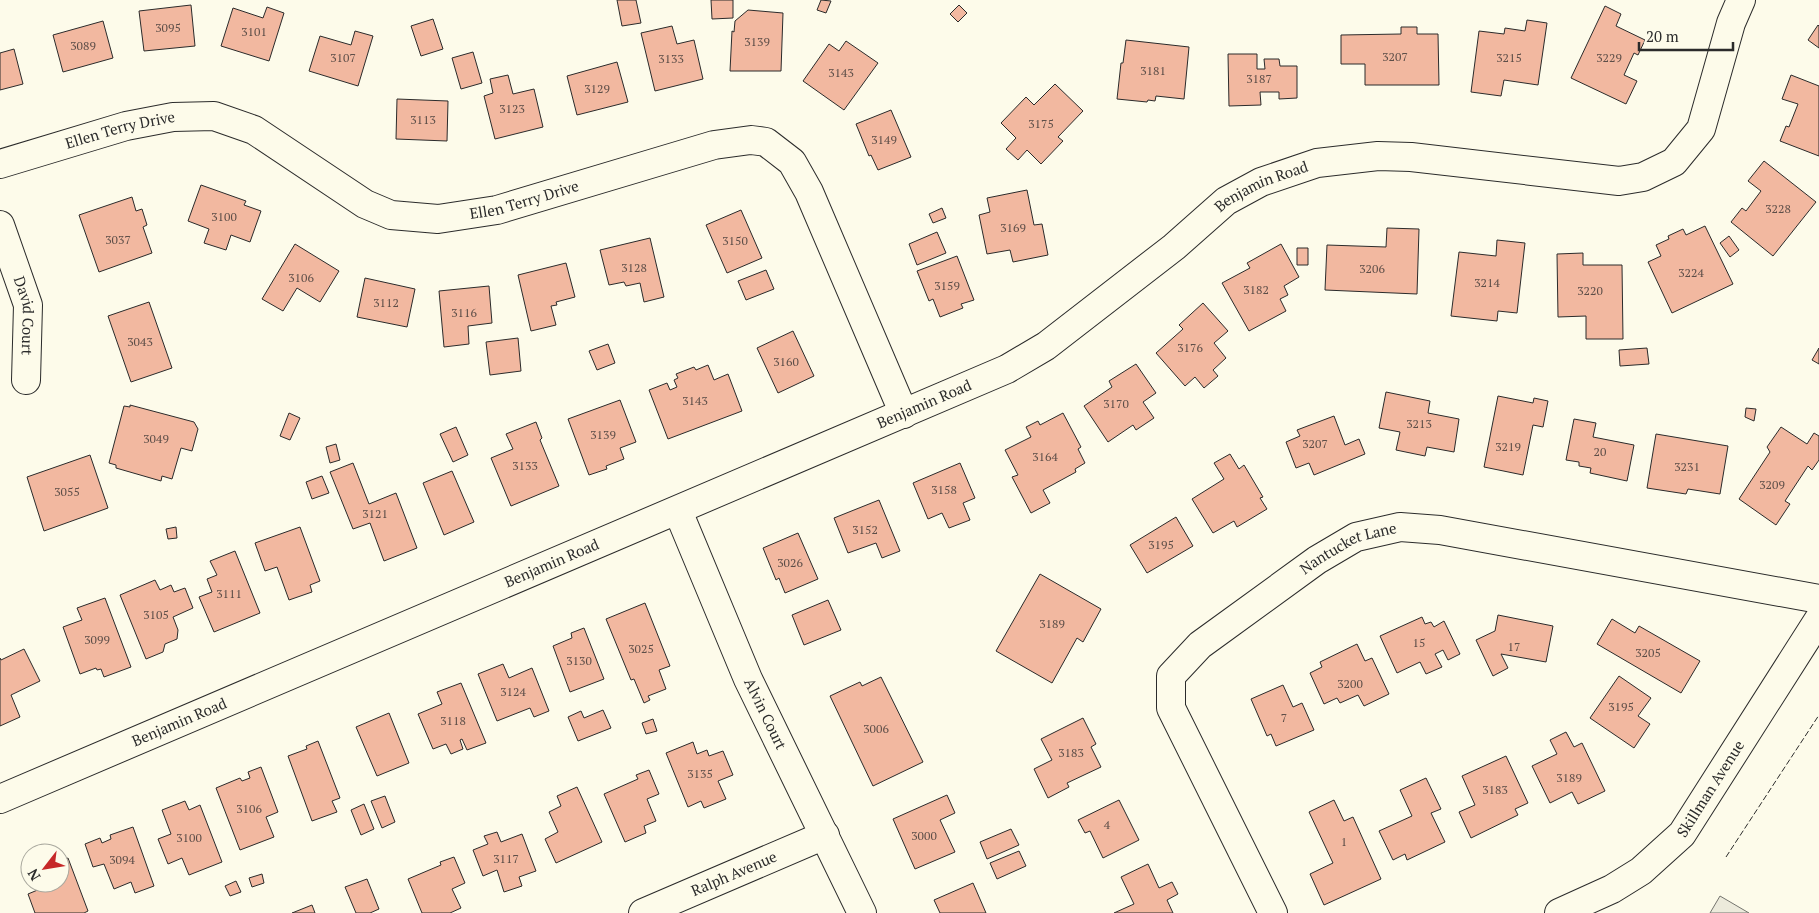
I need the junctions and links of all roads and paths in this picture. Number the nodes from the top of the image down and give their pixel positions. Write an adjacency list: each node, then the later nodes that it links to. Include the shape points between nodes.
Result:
1 (1742, 0): 5 (street, Benjamin Road, via 1731,23 1701,129 1674,162 1643,177 1619,181 1410,157 1378,156 1317,163 1261,182 1226,201 1046,346 1007,369)
2 (0, 164): 5 (street, Ellen Terry Drive, via 126,126 173,117 214,116 254,130 365,204 391,215 438,218 497,210 714,145 751,140 766,142 792,162 809,192)
3 (0, 225): 4 (street, David Court, via 28,305)
4 (26, 380)
5 (904, 414): 6 (street, Benjamin Road)
6 (678, 511): 9 (street, Benjamin Road); 10 (street, Alvin Court, via 748,679)
7 (1819, 599): 13 (street, Nantucket Lane, via 1440,530 1400,527 1356,537 1317,560 1200,645 1170,676 1171,708)
8 (1819, 619): 14 (street, Skillman Avenue, via 1682,834 1641,871 1612,889)
9 (0, 799)
10 (825, 835): 11 (street, Ralph Avenue); 12 (street, Alvin Court)
11 (643, 913)
12 (862, 913)
13 (1273, 913)
14 (1559, 913)

